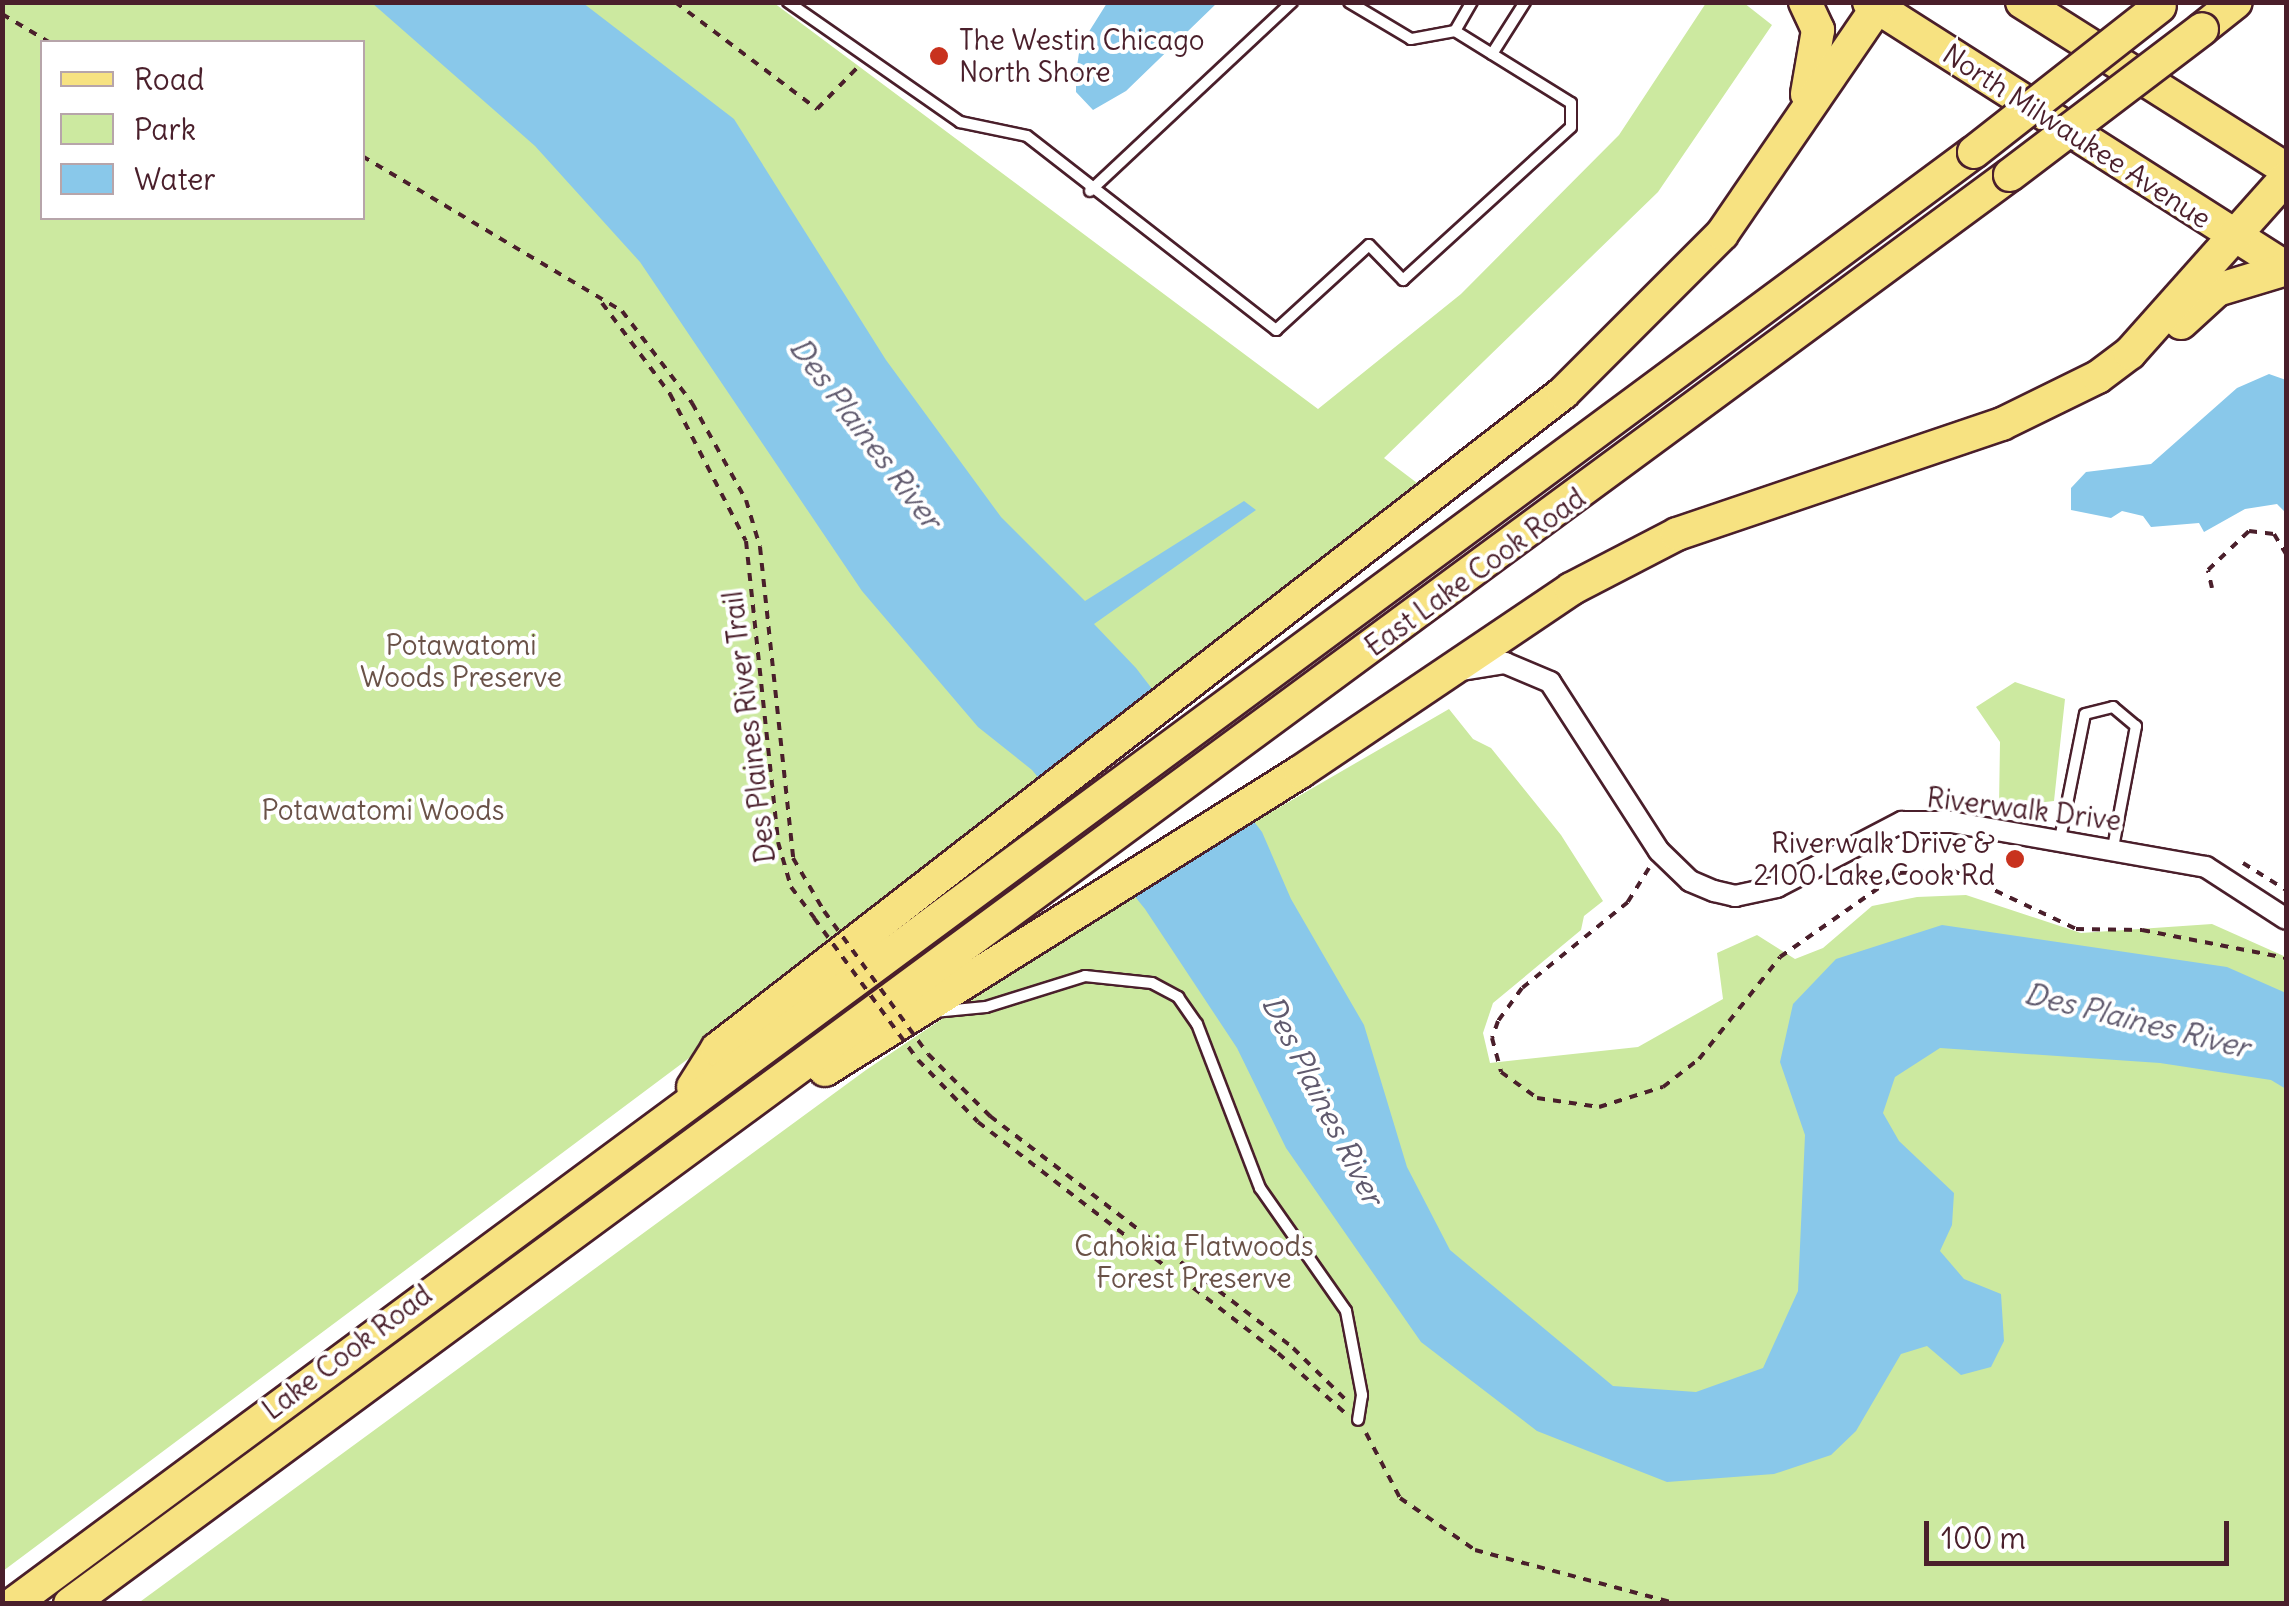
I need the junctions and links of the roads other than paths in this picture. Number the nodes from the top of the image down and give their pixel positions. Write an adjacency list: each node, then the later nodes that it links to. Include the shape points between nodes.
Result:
1 (788, 2): 16 (lane, via 960,122 1027,136)
2 (1292, 2): 16 (lane)
3 (1349, 2): 11 (lane, via 1411,39)
4 (1472, 2): 11 (lane)
5 (1525, 2): 12 (lane)
6 (1805, 2): 13 (main road, via 1818,30 1818,56)
7 (2022, 2): 14 (main road)
8 (2236, 2): 26 (main road, East Lake Cook Road, bridge, via 1085,860)
9 (1876, 4): 13 (main road); 17 (main road, North Milwaukee Avenue)
10 (2162, 4): 25 (main road, East Lake Cook Road, bridge, via 1974,152)
11 (1456, 31): 12 (lane)
12 (1492, 54): 16 (lane, via 1571,102 1571,127 1403,280 1369,246 1276,330)
13 (1798, 122): 25 (main road, via 1722,234 1563,393 717,1049)
14 (2286, 168)
15 (2286, 178): 17 (main road)
16 (1090, 191)
17 (2232, 235): 18 (main road, North Milwaukee Avenue); 19 (main road, via 2130,353 2082,387)
18 (2286, 268): 19 (main road, via 2217,290 2155,351 2061,415 2017,430)
19 (2002, 424): 20 (main road, via 1677,534 1571,589)
20 (1446, 672): 21 (street, Riverwalk Drive, via 1505,663 1550,682 1659,851 1690,881 1735,896 1777,887 1902,822 1951,822); 24 (main road)
21 (2060, 839): 22 (street, Riverwalk Drive); 22 (lane, via 2085,714 2113,708 2136,726)
22 (2113, 848): 23 (street, Riverwalk Drive, via 2206,867)
23 (2286, 920)
24 (923, 1007): 26 (main road, via 748,1118); 27 (lane, via 953,1014 1085,976 1114,974 1178,997 1197,1024 1260,1188 1346,1311 1362,1395)
25 (683, 1103): 28 (main road, Lake Cook Road)
26 (706, 1130): 29 (main road, Lake Cook Road)
27 (1358, 1420)
28 (13, 1604)
29 (70, 1604)

